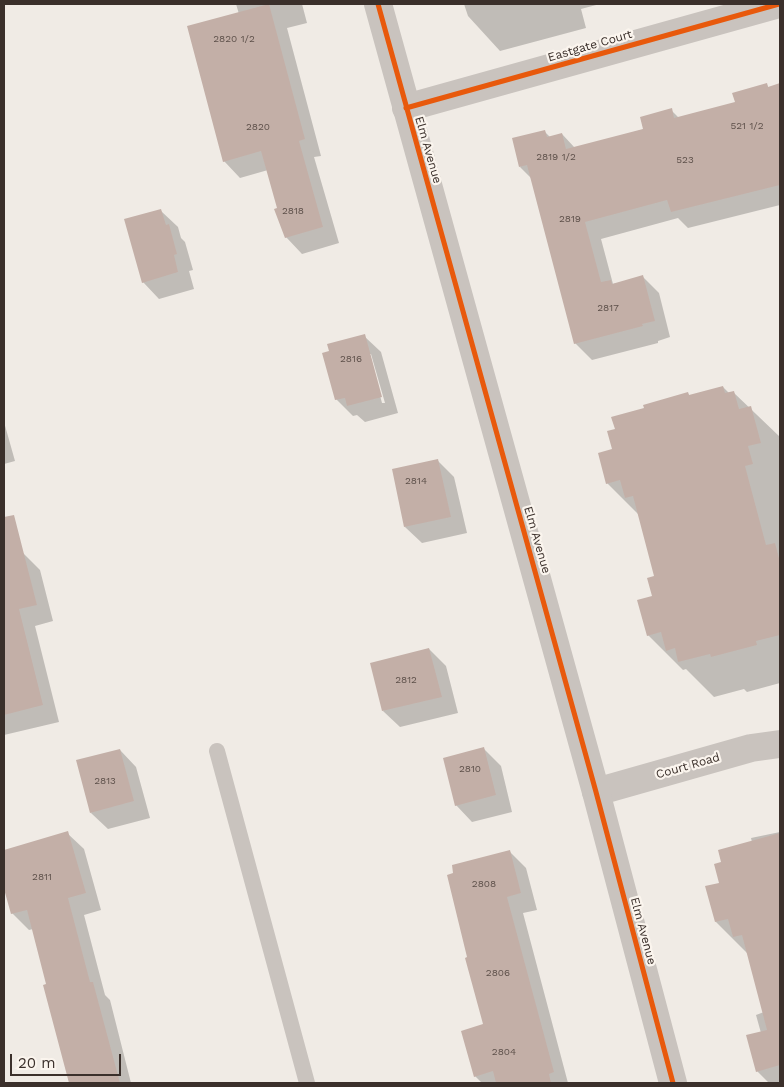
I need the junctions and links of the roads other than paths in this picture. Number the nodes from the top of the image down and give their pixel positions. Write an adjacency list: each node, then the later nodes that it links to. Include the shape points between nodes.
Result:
1 (378, 4): 3 (street, Elm Avenue)
2 (779, 4): 3 (street, Eastgate Court)
3 (406, 108): 6 (street, Elm Avenue)
4 (780, 744): 6 (street, Court Road, via 751,748)
5 (217, 751): 7 (lane)
6 (596, 792): 8 (street, Elm Avenue)
7 (307, 1083)
8 (674, 1083)

